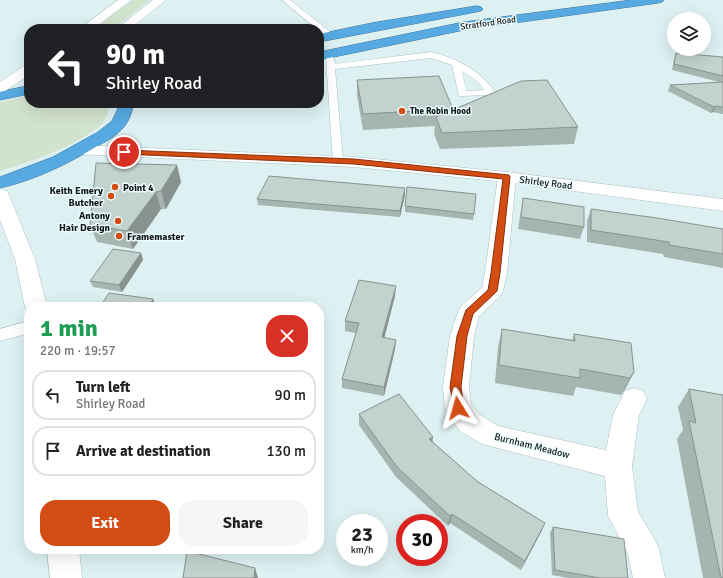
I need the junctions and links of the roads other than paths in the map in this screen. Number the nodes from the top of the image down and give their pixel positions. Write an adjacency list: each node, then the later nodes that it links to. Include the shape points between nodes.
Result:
1 (125, 0): 6 (street)
2 (160, 0): 7 (street)
3 (286, 0): 8 (lane)
4 (658, 0): 10 (highway, Stratford Road, via 464,26)
5 (491, 7): 9 (highway, Stratford Road)
6 (92, 24)
7 (129, 24)
8 (311, 24)
9 (324, 37)
10 (324, 55): 12 (lane)
11 (456, 64): 12 (lane, via 443,57 431,55)
12 (331, 66): 19 (lane)
13 (24, 72): 14 (street)
14 (0, 88)
15 (24, 91): 16 (highway)
16 (0, 96)
17 (127, 108): 18 (highway, via 118,124)
18 (80, 150): 19 (street, Shirley Road); 21 (highway, via 38,171)
19 (338, 161): 20 (street, Shirley Road)
20 (507, 177): 23 (street, Shirley Road); 28 (street, Burnham Meadow, via 492,291 469,312 462,336 456,387 458,408 470,423 492,436)
21 (0, 183)
22 (0, 195): 24 (street, via 25,259)
23 (723, 205)
24 (35, 302)
25 (24, 328): 26 (lane)
26 (0, 335)
27 (634, 399): 28 (street, via 626,415)
28 (618, 466): 31 (street, via 623,516 643,549)
29 (64, 554): 30 (street)
30 (66, 578)
31 (649, 578)

